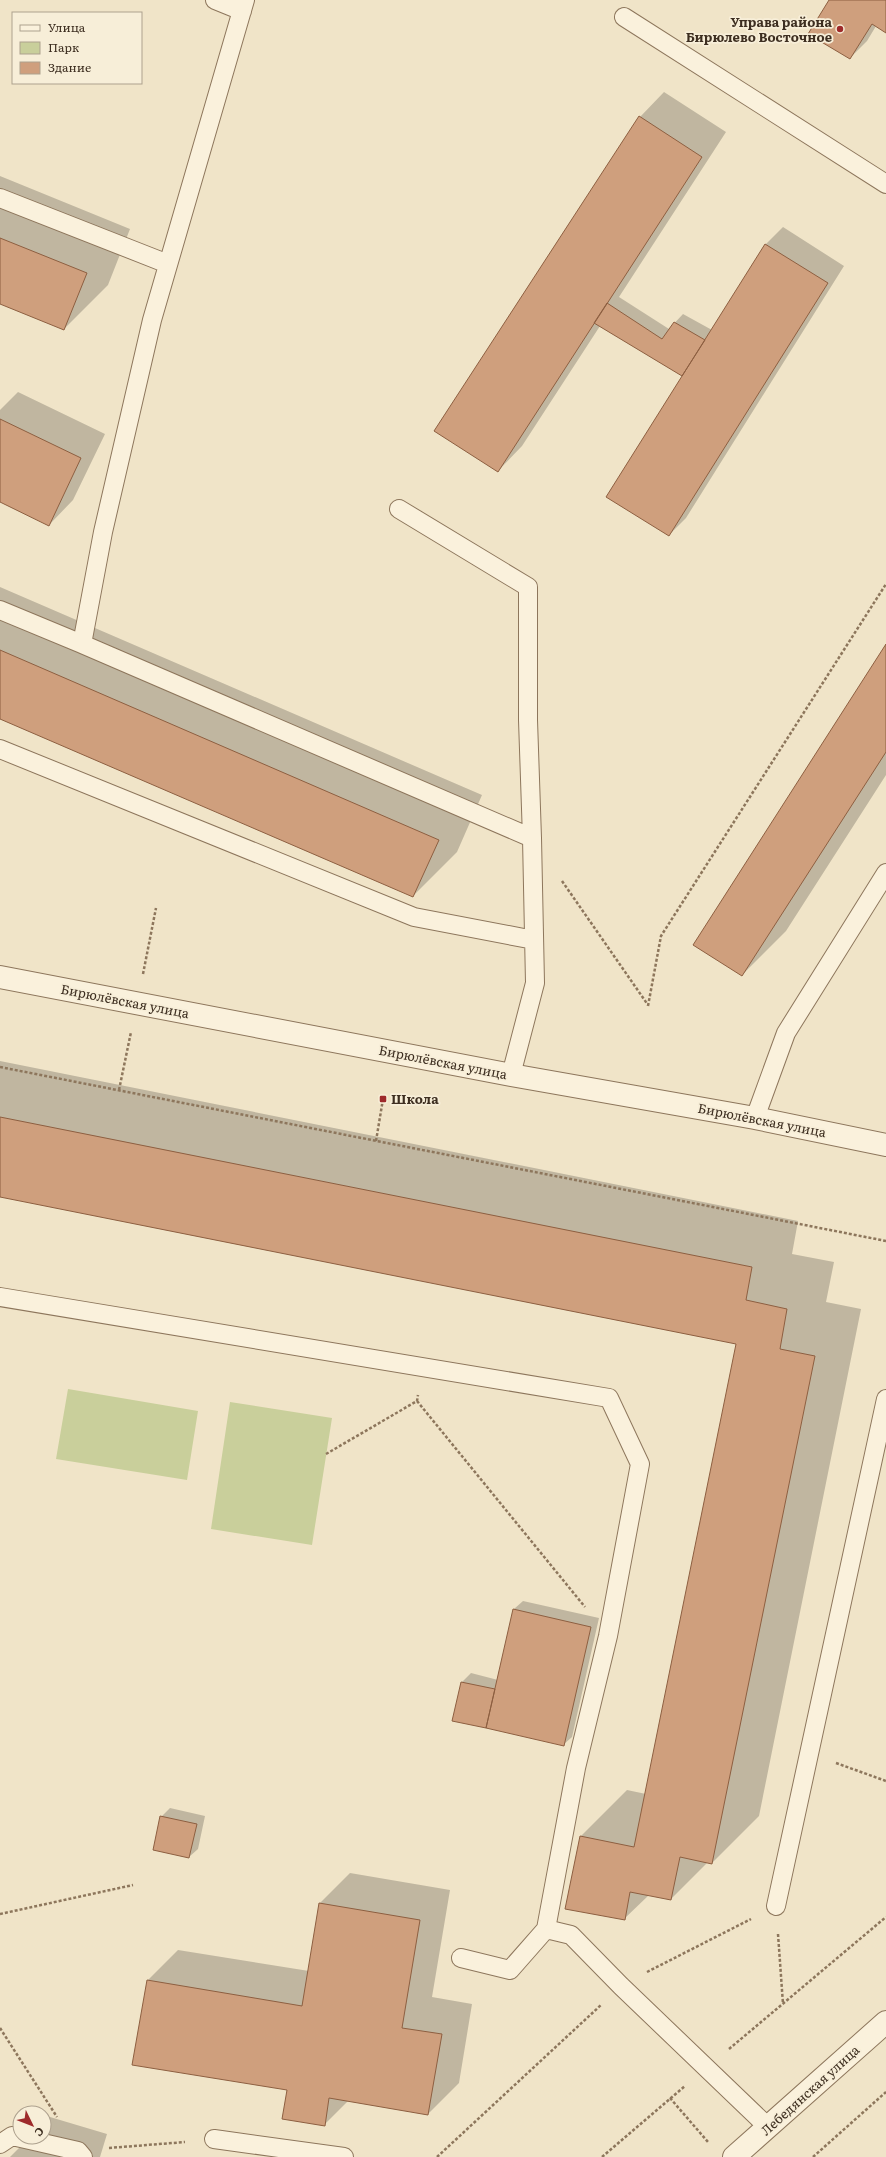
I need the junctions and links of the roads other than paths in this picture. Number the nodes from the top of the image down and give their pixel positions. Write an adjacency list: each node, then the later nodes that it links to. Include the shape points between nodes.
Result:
1 (215, 0): 2 (lane)
2 (243, 6): 6 (lane)
3 (624, 17): 4 (lane)
4 (886, 184)
5 (0, 198): 6 (lane)
6 (168, 264): 9 (lane, via 152,320 103,532)
7 (399, 510): 11 (lane, via 528,587 528,720)
8 (0, 610): 9 (lane)
9 (82, 644): 11 (lane)
10 (0, 749): 13 (lane, via 414,917)
11 (532, 838): 13 (lane)
12 (886, 873): 16 (lane, via 786,1033)
13 (534, 940): 15 (lane, via 535,983)
14 (0, 977): 15 (street, Бирюлёвская улица)
15 (512, 1075): 16 (street, Бирюлёвская улица)
16 (755, 1118): 17 (street, Бирюлёвская улица)
17 (886, 1145)
18 (0, 1297): 21 (lane, via 608,1398 640,1464 608,1636 576,1768)
19 (886, 1400): 20 (lane)
20 (776, 1906)
21 (546, 1928): 22 (lane, via 510,1970); 24 (lane, via 571,1935 620,1986)
22 (461, 1958)
23 (886, 2022): 24 (street, Лебедянская улица)
24 (768, 2128): 29 (street, Лебедянская улица)
25 (214, 2139): 28 (lane)
26 (0, 2144): 27 (lane, via 12,2136)
27 (81, 2154)
28 (344, 2157)
29 (734, 2157)

